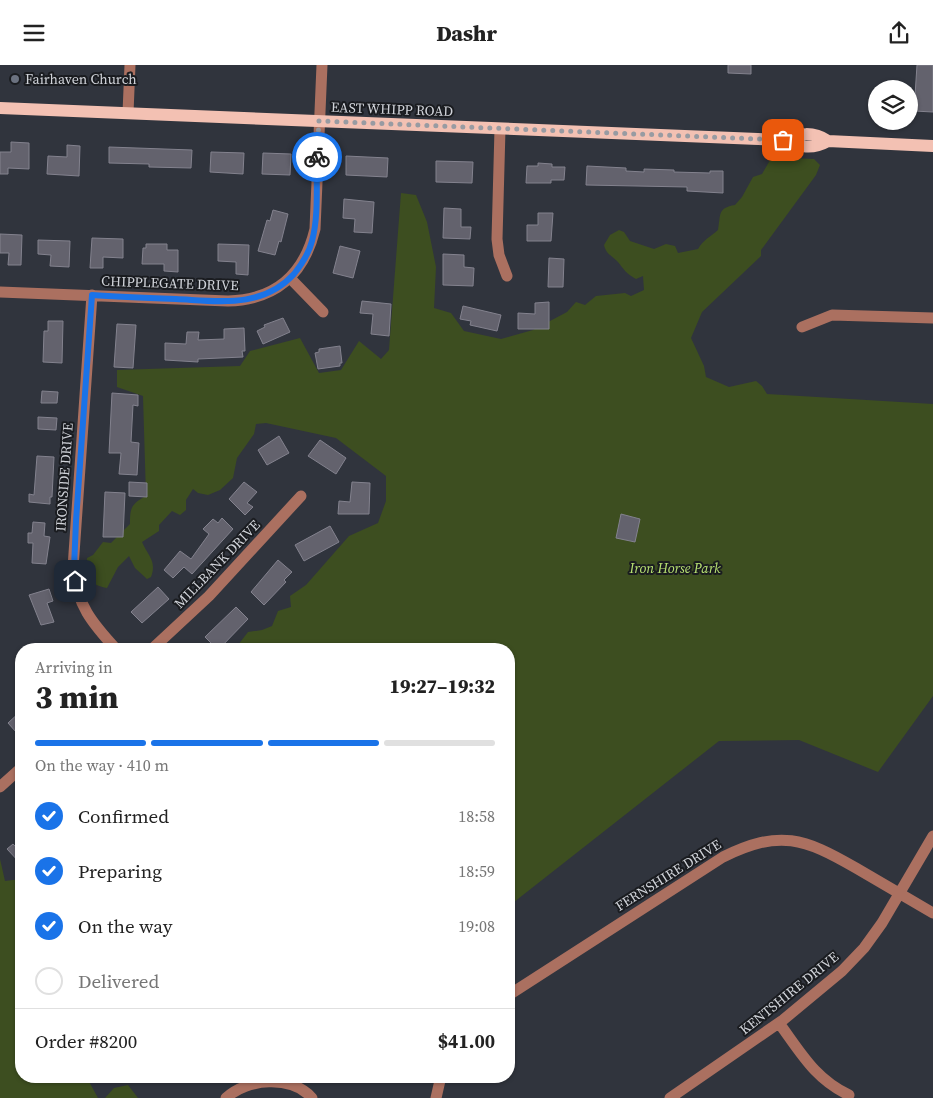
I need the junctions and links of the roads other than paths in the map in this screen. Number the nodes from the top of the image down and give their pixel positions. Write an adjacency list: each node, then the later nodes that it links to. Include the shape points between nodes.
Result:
1 (130, 65): 4 (street)
2 (322, 65): 5 (street, CHIPPLEGATE DRIVE)
3 (0, 108): 4 (main road, EAST WHIPP ROAD)
4 (128, 113): 5 (main road, EAST WHIPP ROAD)
5 (319, 121): 6 (main road, EAST WHIPP ROAD); 9 (street, CHIPPLEGATE DRIVE, via 312,243 305,259)
6 (500, 129): 7 (main road, EAST WHIPP ROAD, via 783,140 809,134 819,135 828,141); 8 (street, via 497,239)
7 (933, 146)
8 (507, 276)
9 (290, 278): 11 (street, CHIPPLEGATE DRIVE, via 271,292 241,301); 12 (street)
10 (0, 292): 11 (street, CHIPPLEGATE DRIVE)
11 (92, 295): 16 (street, IRONSIDE DRIVE, via 74,568 85,612)
12 (323, 312)
13 (933, 318): 14 (street, via 832,315)
14 (802, 327)
15 (301, 497): 17 (street, MILLBANK DRIVE, via 209,596)
16 (111, 643)
17 (158, 643)
18 (15, 773): 19 (street)
19 (0, 787)
20 (933, 836): 21 (street, KENTSHIRE DRIVE)
21 (898, 894): 22 (street, FERNSHIRE DRIVE); 23 (street, FERNSHIRE DRIVE, via 825,850 811,845 782,840 753,844 723,857); 24 (street, KENTSHIRE DRIVE, via 864,948 842,971)
22 (933, 913)
23 (515, 991)
24 (779, 1023): 28 (street, via 818,1075); 32 (street, KENTSHIRE DRIVE)
25 (242, 1083): 29 (street)
26 (263, 1083): 30 (street, via 290,1084 305,1090)
27 (439, 1083): 31 (street)
28 (849, 1095)
29 (226, 1098)
30 (312, 1098)
31 (436, 1098)
32 (670, 1098)

